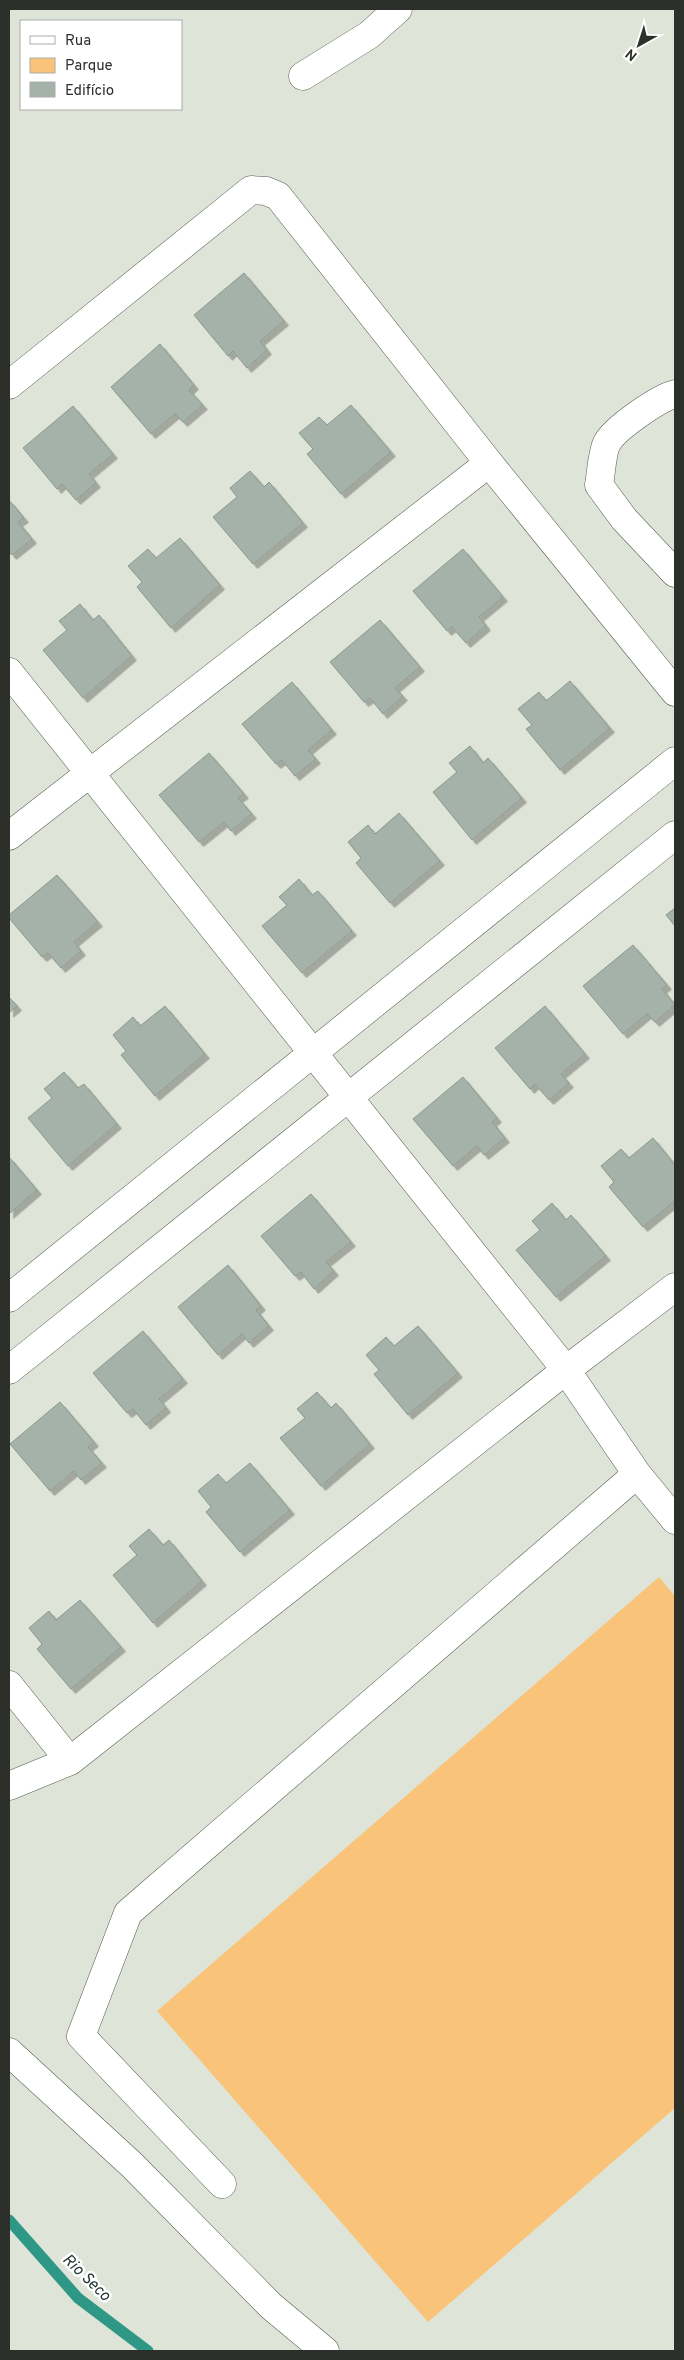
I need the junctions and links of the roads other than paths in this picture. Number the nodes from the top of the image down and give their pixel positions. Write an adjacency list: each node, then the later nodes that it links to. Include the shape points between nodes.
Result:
1 (398, 9): 2 (street, via 369,35)
2 (303, 76)
3 (9, 385): 5 (street, via 251,190 266,191 278,196)
4 (675, 394): 6 (street, via 666,396 632,419 607,443 599,486 624,519)
5 (489, 463): 8 (street); 10 (street)
6 (675, 573)
7 (9, 672): 10 (street)
8 (675, 692)
9 (675, 761): 13 (street)
10 (88, 772): 12 (street); 13 (street)
11 (675, 835): 14 (street)
12 (9, 836)
13 (313, 1053): 14 (street); 16 (street)
14 (348, 1098): 17 (street); 18 (street)
15 (675, 1287): 18 (street)
16 (9, 1298)
17 (9, 1370)
18 (566, 1370): 19 (street); 22 (street)
19 (637, 1474): 20 (street); 25 (street, via 128,1913 81,2036)
20 (675, 1520)
21 (9, 1685): 22 (street)
22 (70, 1761): 23 (street)
23 (9, 1786)
24 (9, 2052): 26 (street, via 132,2164 271,2306)
25 (222, 2184)
26 (325, 2351)

